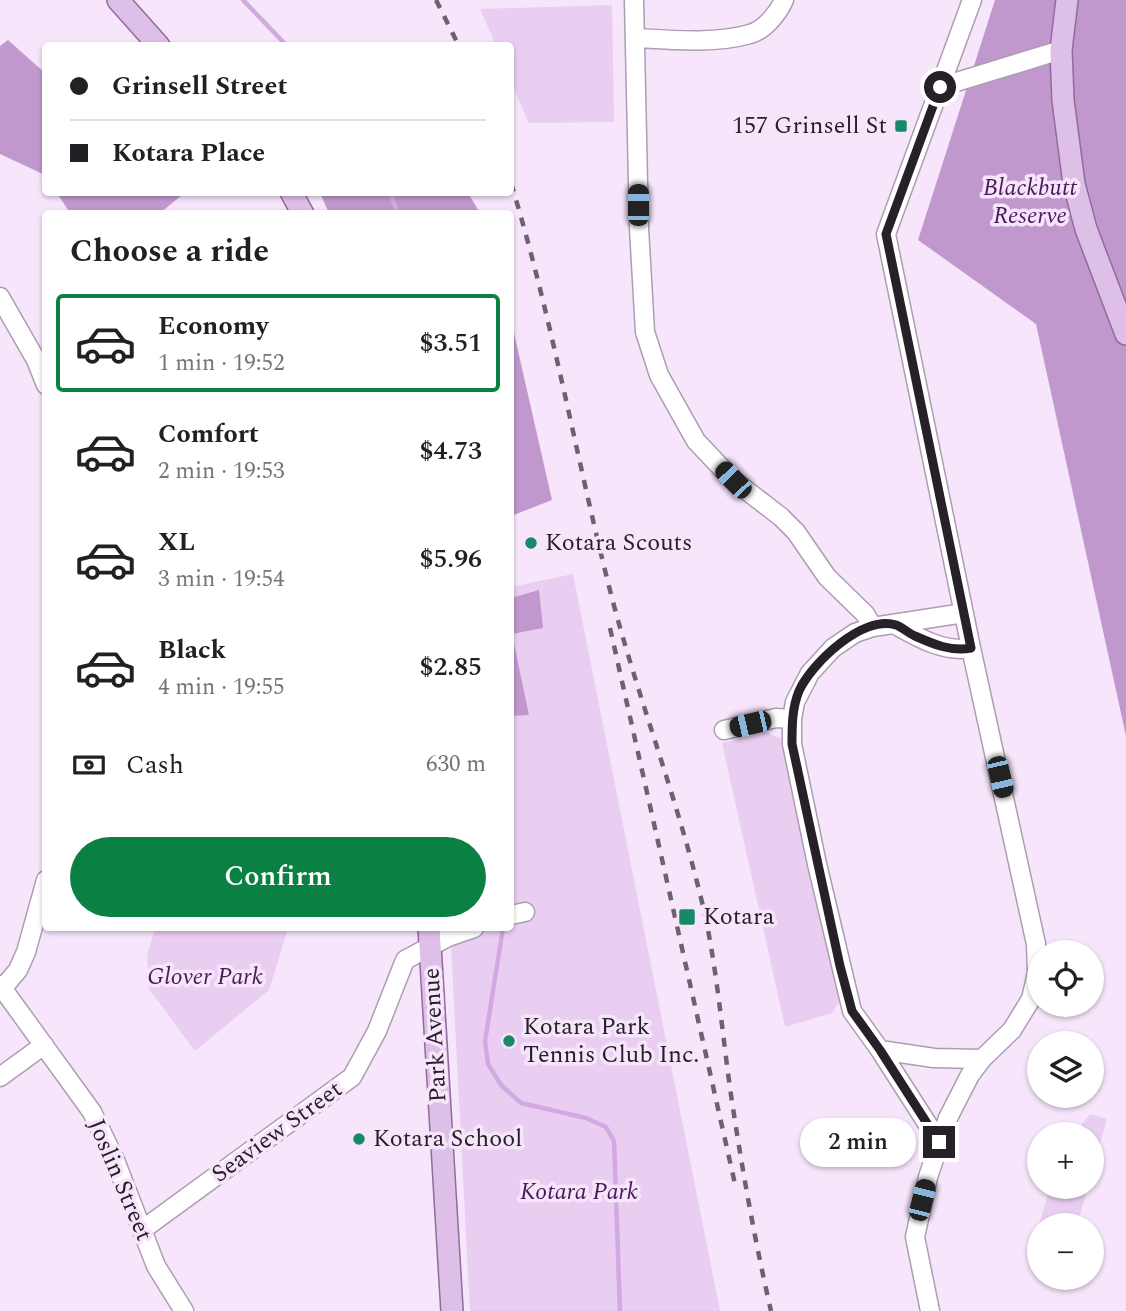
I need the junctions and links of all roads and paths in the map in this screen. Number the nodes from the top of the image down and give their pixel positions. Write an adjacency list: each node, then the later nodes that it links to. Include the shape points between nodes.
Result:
1 (118, 0): 7 (main road)
2 (634, 0): 6 (street)
3 (784, 0): 6 (street, via 778,13 753,34 675,41)
4 (972, 0): 9 (street)
5 (1068, 0): 8 (main road)
6 (636, 38): 15 (street, via 645,332 659,375 696,441 733,480 796,532 827,577)
7 (155, 42)
8 (1061, 50): 9 (street); 11 (main road, via 1074,184)
9 (940, 87): 13 (street, via 886,234)
10 (0, 297): 12 (street)
11 (1126, 334)
12 (42, 375)
13 (964, 614): 14 (street); 16 (street)
14 (894, 624): 15 (street); 16 (street, via 953,650)
15 (873, 627): 17 (street, via 855,633 822,658 800,690)
16 (971, 648): 25 (street, via 1037,960 1025,1012)
17 (792, 719): 18 (street, via 776,718); 24 (street, via 792,744 846,991 859,1022)
18 (724, 730)
19 (42, 894): 22 (street, via 26,952 18,970)
20 (457, 931): 21 (street, Seaview Street)
21 (429, 936): 28 (street, Seaview Street, via 405,960 377,1031 352,1077); 30 (main road, Park Avenue)
22 (1, 987): 23 (street, Joslin Street)
23 (44, 1045): 26 (street); 28 (street, Joslin Street, via 104,1136)
24 (880, 1050): 25 (street); 27 (street)
25 (982, 1059): 27 (street, via 959,1095)
26 (0, 1077)
27 (939, 1142): 31 (street, via 915,1230)
28 (142, 1230): 29 (street, Joslin Street, via 156,1266)
29 (184, 1311)
30 (452, 1311)
31 (930, 1311)

